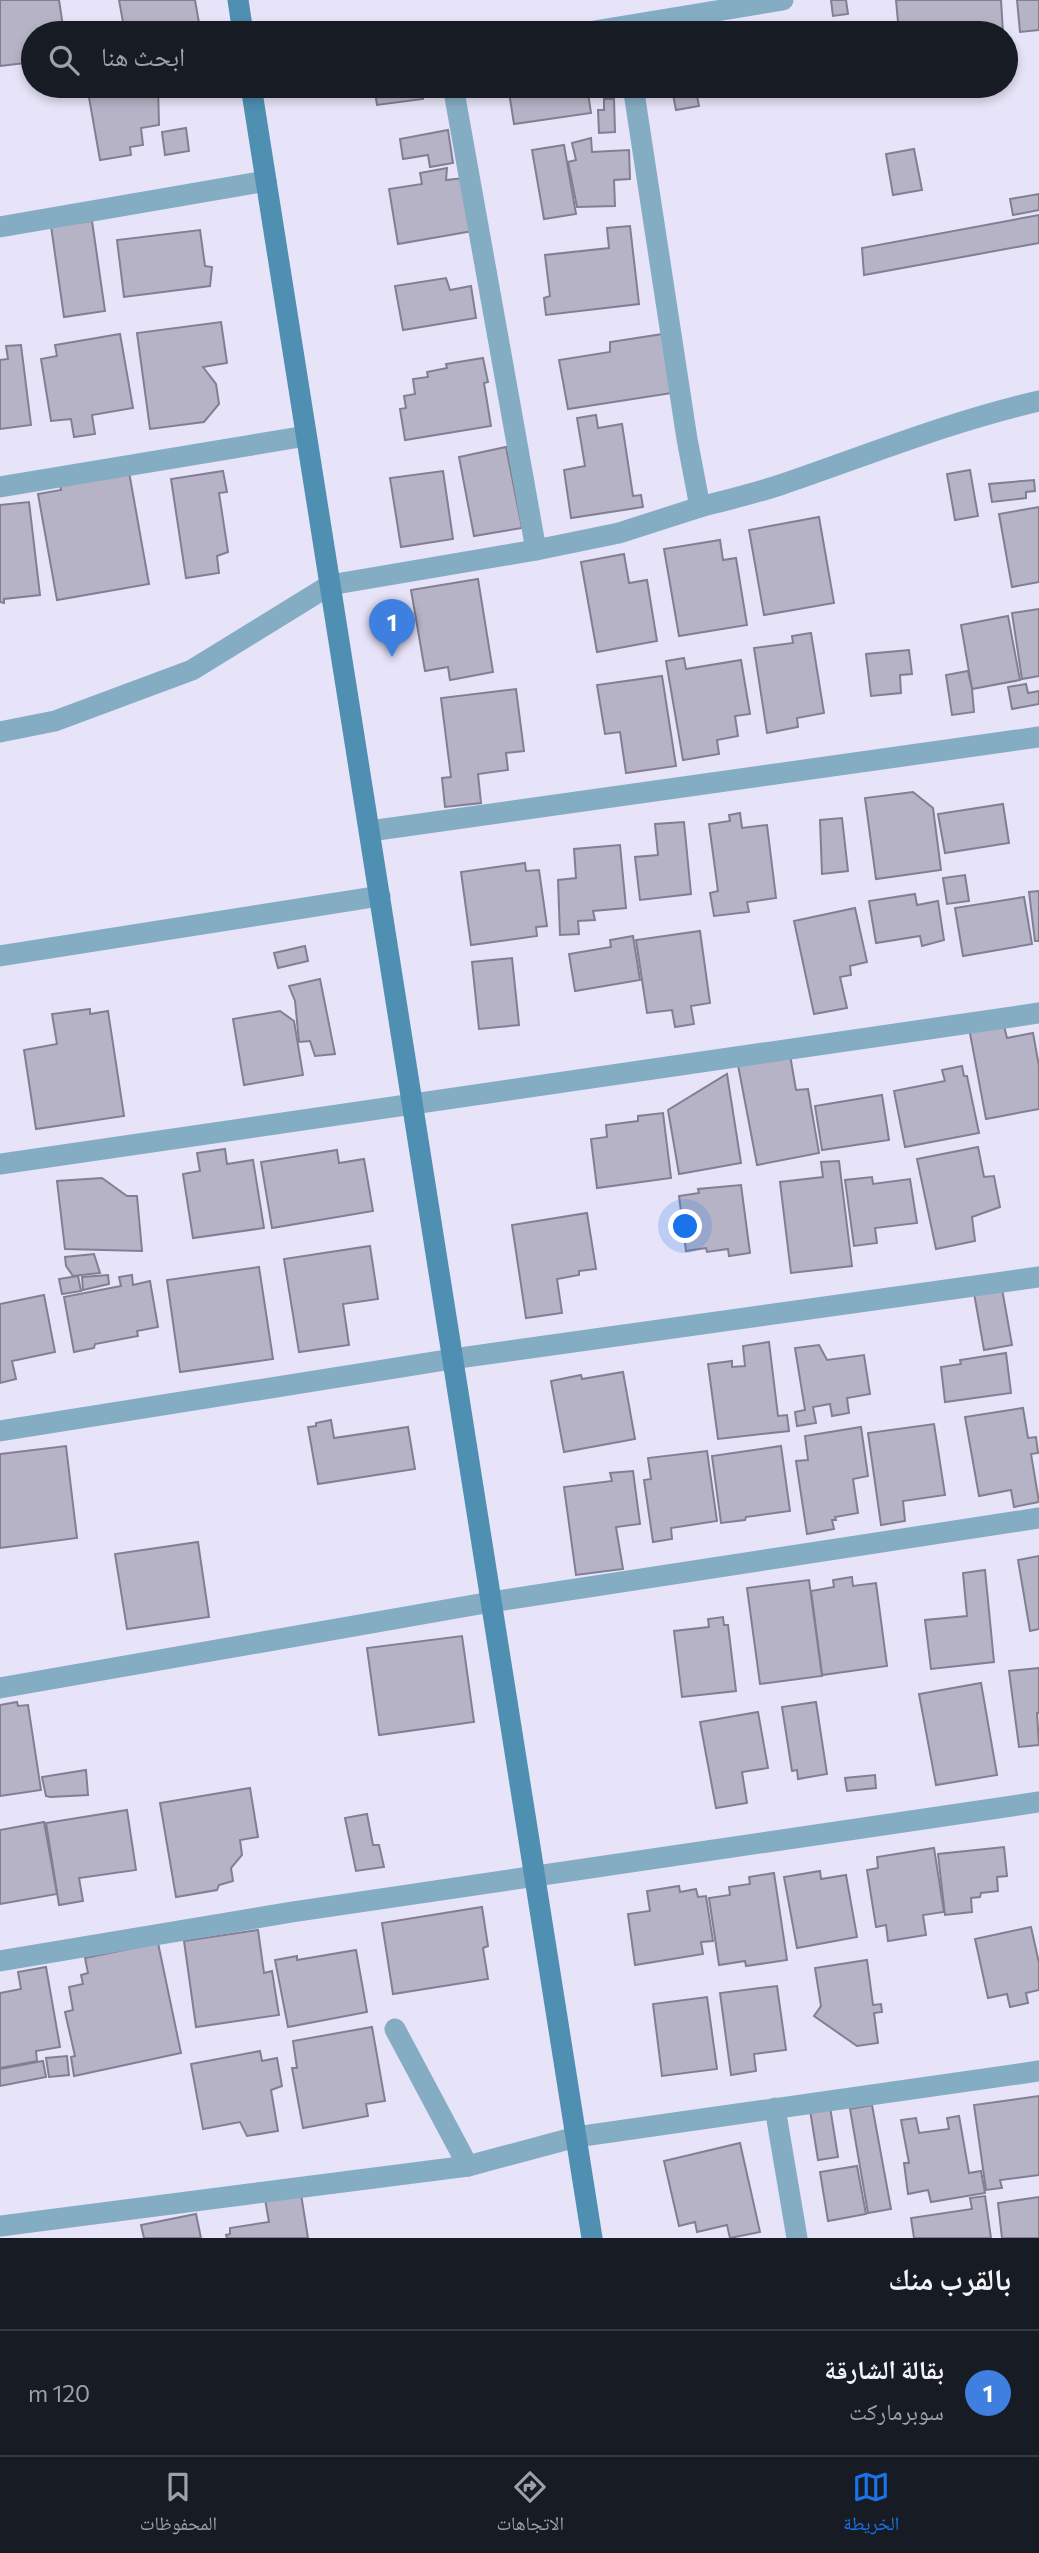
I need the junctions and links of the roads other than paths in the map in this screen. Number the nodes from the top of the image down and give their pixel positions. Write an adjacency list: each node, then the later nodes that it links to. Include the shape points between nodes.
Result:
1 (238, 0): 3 (street)
2 (783, 0): 4 (street)
3 (241, 21)
4 (672, 21)
5 (253, 98): 8 (street)
6 (455, 98): 14 (street)
7 (635, 98): 13 (street)
8 (267, 181): 9 (street); 11 (street)
9 (0, 227)
10 (1039, 401): 13 (street)
11 (306, 436): 12 (street); 15 (street)
12 (0, 487)
13 (700, 508): 14 (street, via 619,533)
14 (536, 550): 15 (street)
15 (330, 585): 16 (street, via 192,670 55,721); 18 (street)
16 (0, 732)
17 (1039, 737): 18 (street)
18 (369, 831): 19 (street)
19 (380, 896): 20 (street); 22 (street)
20 (0, 956)
21 (1039, 1013): 22 (street)
22 (413, 1102): 23 (street); 25 (street)
23 (0, 1164)
24 (1039, 1277): 25 (street)
25 (452, 1359): 26 (street); 28 (street)
26 (0, 1431)
27 (1039, 1518): 28 (street)
28 (491, 1602): 29 (street); 31 (street)
29 (0, 1688)
30 (1039, 1802): 31 (street)
31 (534, 1877): 32 (street); 36 (street)
32 (0, 1961)
33 (395, 2029): 37 (street)
34 (1039, 2071): 35 (street)
35 (775, 2108): 36 (street); 40 (street)
36 (576, 2137): 37 (street); 39 (street)
37 (468, 2166): 38 (street)
38 (0, 2226)
39 (592, 2238)
40 (797, 2238)

